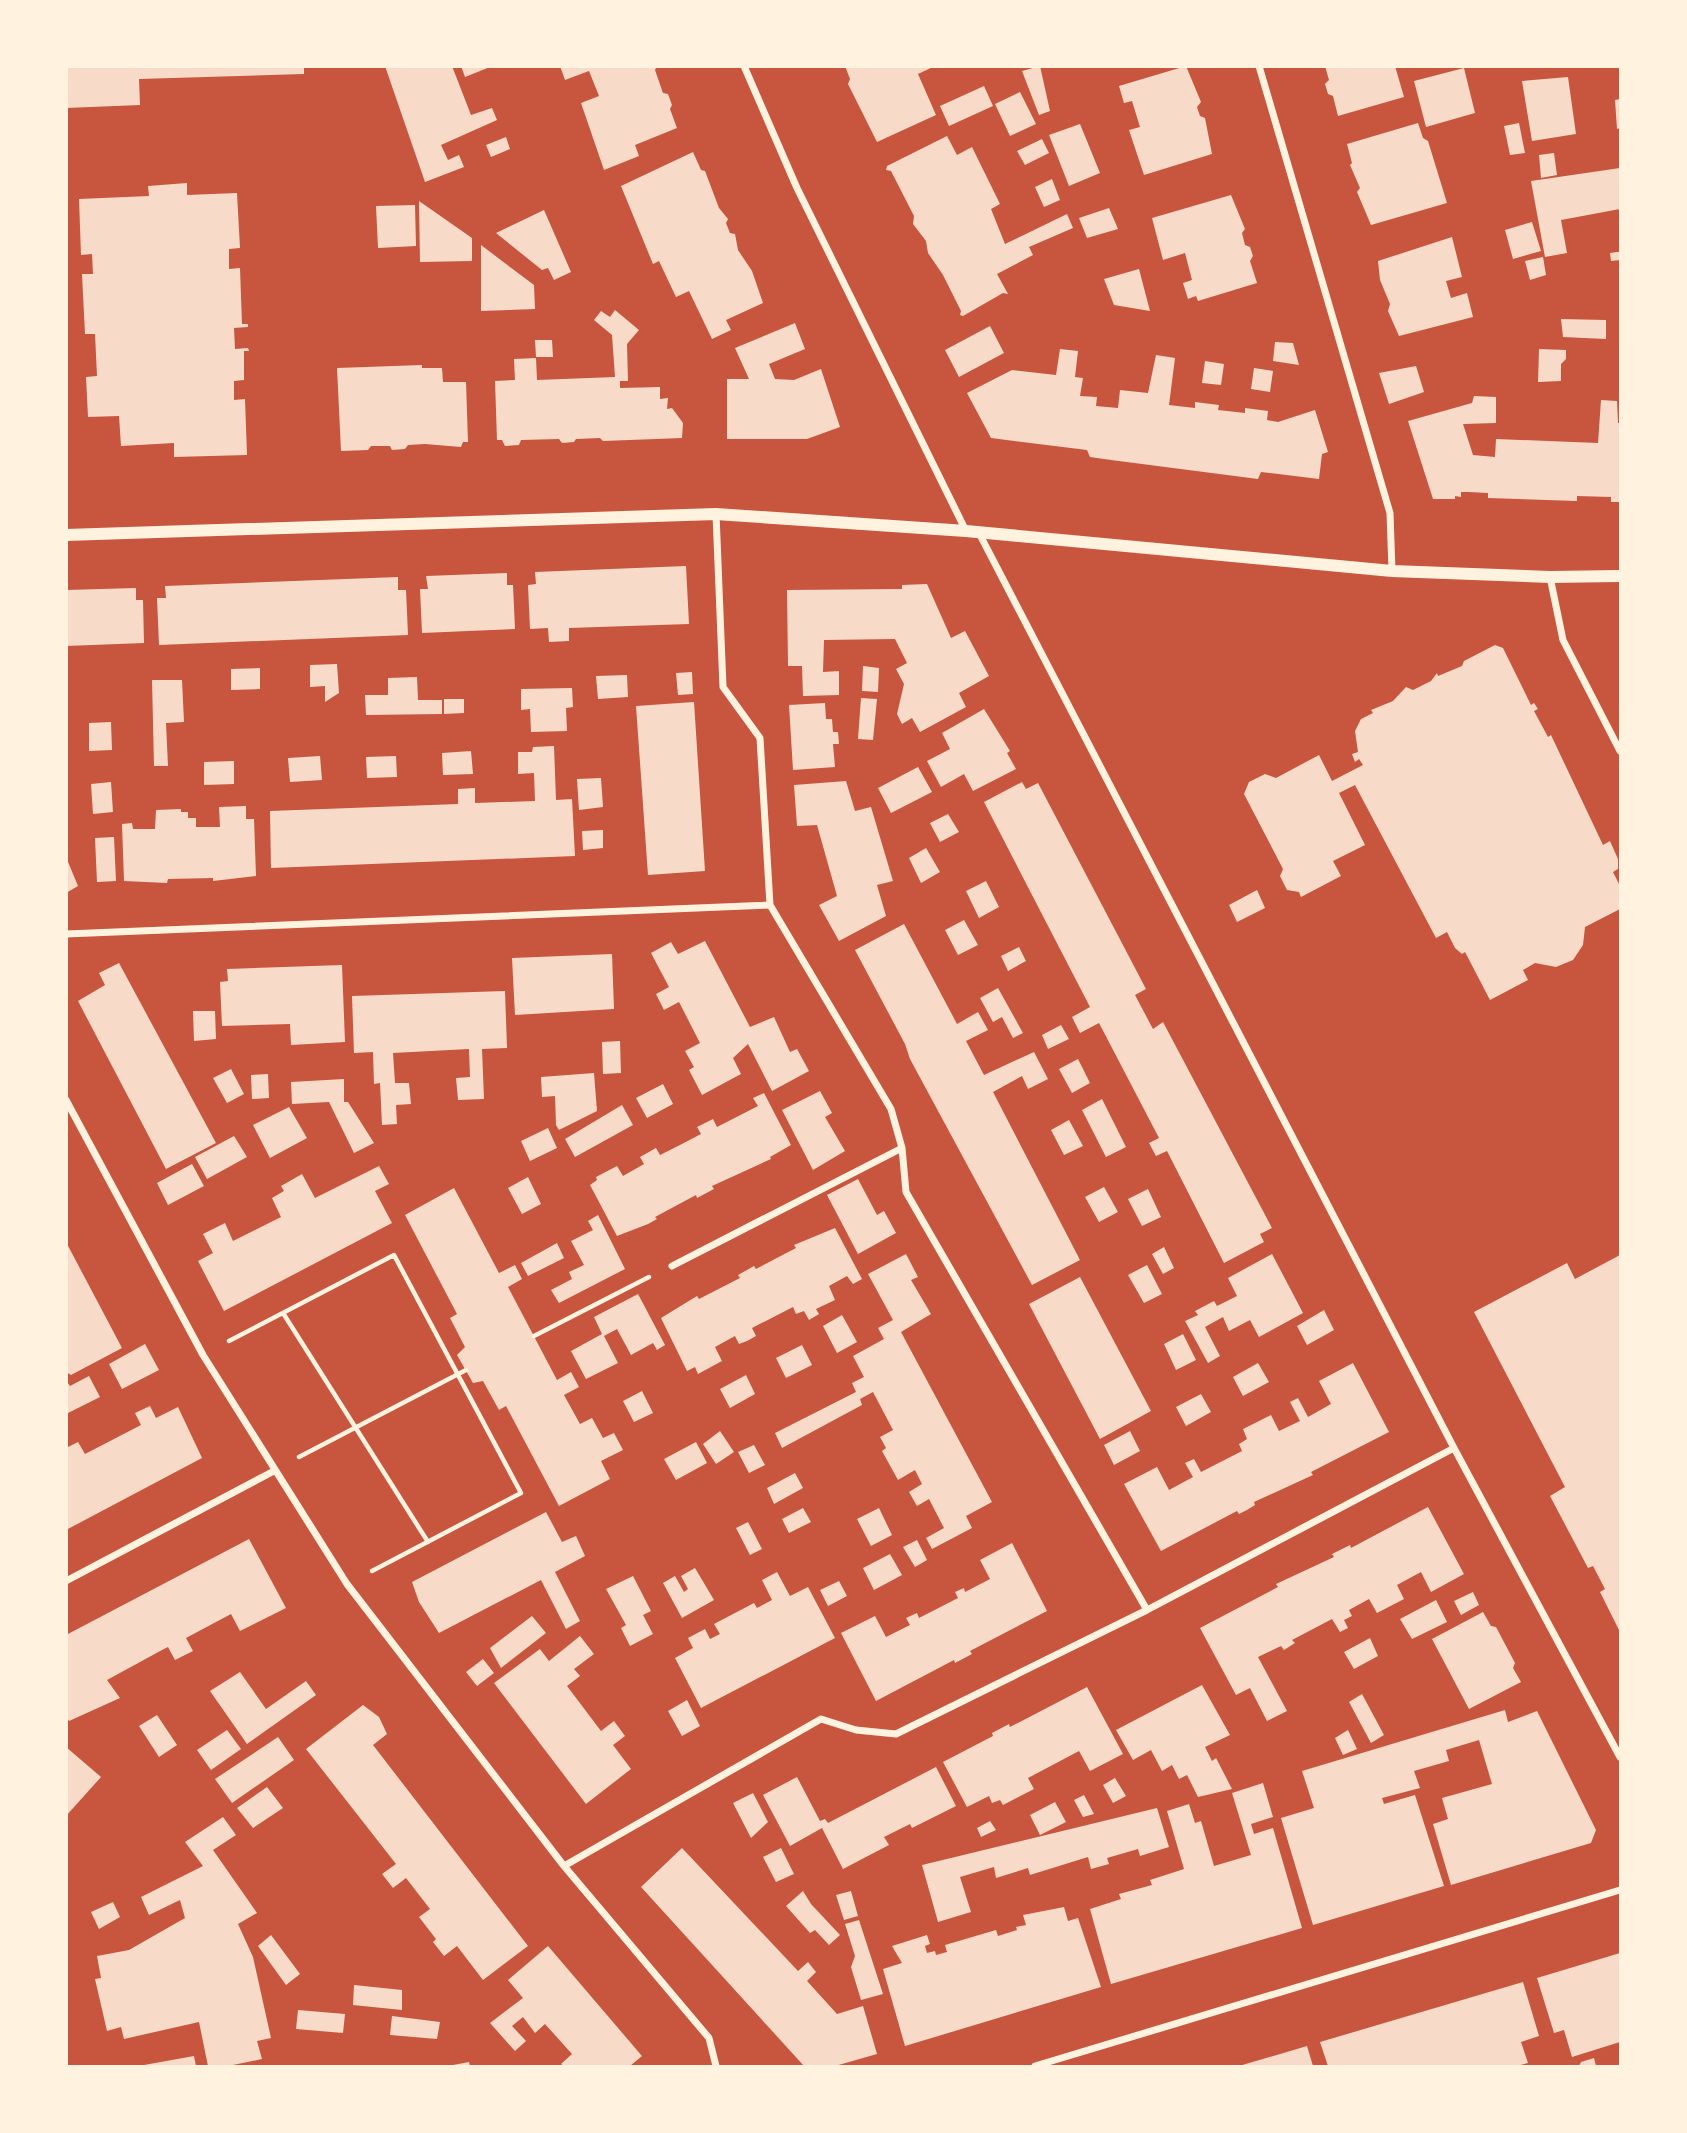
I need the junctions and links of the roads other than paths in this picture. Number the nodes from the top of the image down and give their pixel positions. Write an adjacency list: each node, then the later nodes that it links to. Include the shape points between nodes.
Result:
1 (744, 66): 4 (street, via 797,188)
2 (1259, 66): 6 (street, via 1391,513)
3 (716, 514): 4 (street); 5 (street); 10 (street, via 723,687 760,738)
4 (972, 531): 6 (street); 15 (street)
5 (66, 535)
6 (1392, 571): 8 (street)
7 (1620, 576): 8 (street)
8 (1549, 577): 9 (street, via 1563,640)
9 (1620, 751)
10 (770, 905): 11 (street); 13 (street, via 891,1109)
11 (66, 934)
12 (66, 1100): 16 (street, via 203,1355)
13 (902, 1148): 14 (street); 18 (street, via 906,1192)
14 (672, 1266)
15 (1454, 1448): 18 (street); 19 (street)
16 (274, 1471): 17 (street); 20 (street, via 347,1584)
17 (66, 1581)
18 (1147, 1610): 20 (street, via 896,1734 856,1730 821,1719)
19 (1620, 1757)
20 (564, 1866): 22 (street, via 709,2038)
21 (1620, 1889): 23 (street)
22 (716, 2067)
23 (1035, 2067)

